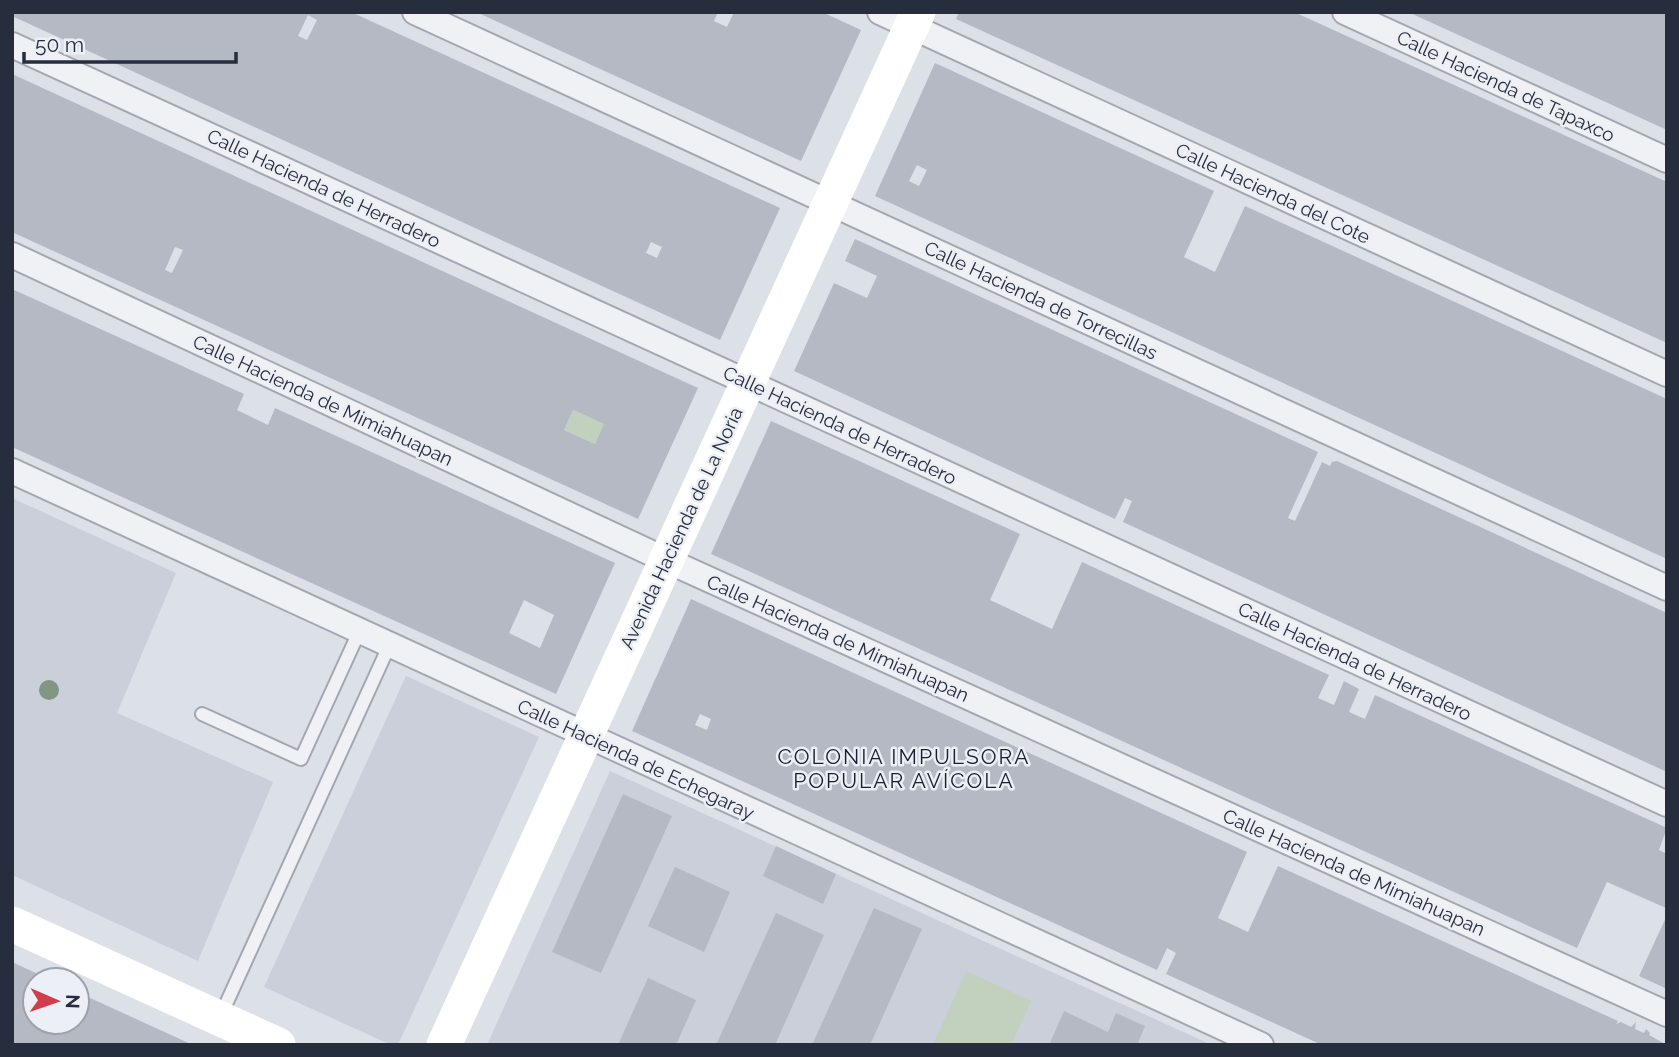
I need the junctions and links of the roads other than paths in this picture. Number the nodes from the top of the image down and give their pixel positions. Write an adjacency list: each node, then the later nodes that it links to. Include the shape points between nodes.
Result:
1 (415, 12): 7 (street, Calle Hacienda de Torrecillas)
2 (880, 12): 4 (street, Calle Hacienda del Cote)
3 (1345, 12): 6 (street, Calle Hacienda de Tapaxco)
4 (914, 19): 7 (street, Avenida Hacienda de La Noria); 9 (street, Calle Hacienda del Cote)
5 (12, 45): 10 (street, Calle Hacienda de Herradero)
6 (1667, 160)
7 (830, 203): 10 (street, Avenida Hacienda de La Noria); 13 (street, Calle Hacienda de Torrecillas)
8 (12, 255): 12 (street, Calle Hacienda de Mimiahuapan)
9 (1667, 374)
10 (747, 382): 12 (street, Avenida Hacienda de La Noria); 18 (street, Calle Hacienda de Herradero)
11 (12, 471): 14 (street, Calle Hacienda de Echegaray)
12 (666, 560): 17 (street, Avenida Hacienda de La Noria); 20 (street, Calle Hacienda de Mimiahuapan)
13 (1667, 588)
14 (359, 632): 15 (street, Calle Hacienda de Echegaray); 16 (lane, via 300,760)
15 (389, 646): 17 (street, Calle Hacienda de Echegaray); 21 (lane)
16 (202, 714)
17 (585, 736): 23 (street, Avenida Hacienda de La Noria); 24 (street, Calle Hacienda de Echegaray)
18 (1667, 804)
19 (12, 924): 21 (street)
20 (1667, 1014)
21 (219, 1018): 22 (street)
22 (278, 1045)
23 (444, 1045)
24 (1261, 1045)

